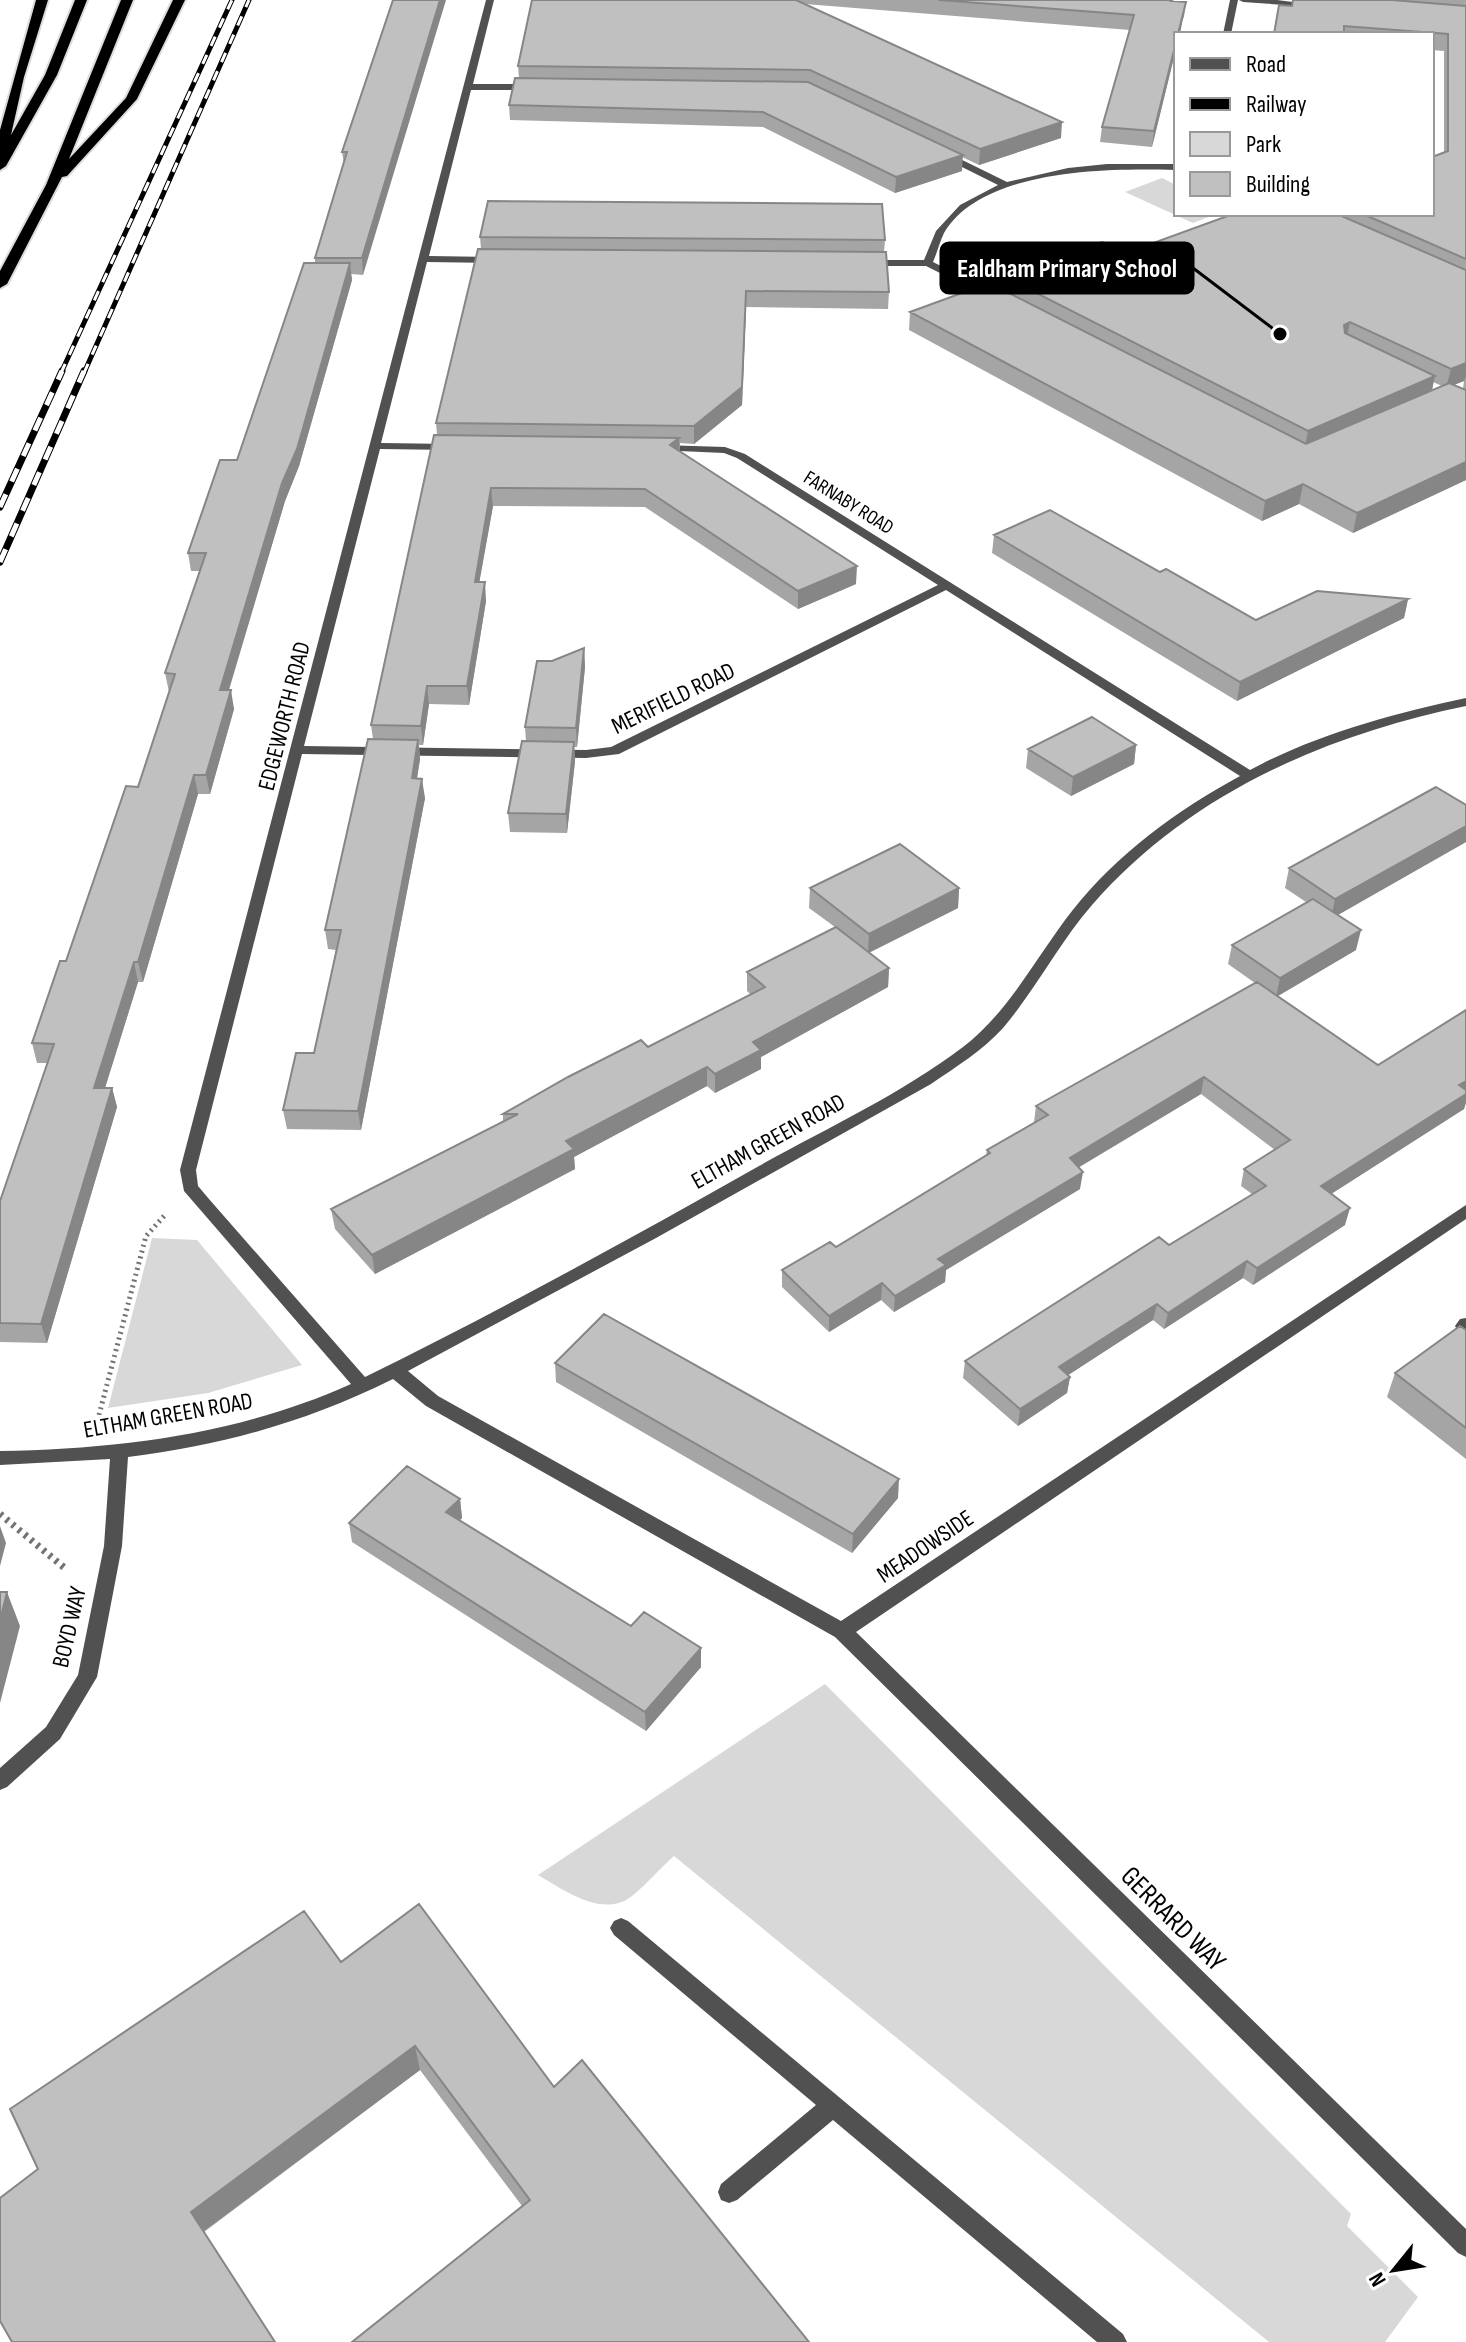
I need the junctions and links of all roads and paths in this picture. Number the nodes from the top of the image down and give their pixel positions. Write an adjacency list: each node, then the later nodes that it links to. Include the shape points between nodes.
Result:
1 (42, 0): 13 (highway)
2 (81, 0): 14 (highway, via 51,75)
3 (127, 0): 16 (highway)
4 (179, 0): 16 (highway, via 131,99)
5 (490, 0): 10 (street, EDGEWORTH ROAD)
6 (1234, 0): 9 (street)
7 (1243, 0): 8 (street)
8 (1331, 7)
9 (1227, 32)
10 (467, 87): 11 (street); 18 (street, EDGEWORTH ROAD)
11 (544, 87)
12 (935, 150): 17 (street)
13 (0, 157)
14 (0, 166)
15 (1174, 167): 17 (street, via 1085,168)
16 (52, 185): 22 (highway)
17 (1006, 185): 21 (street, via 945,220 932,242)
18 (424, 259): 19 (street); 24 (street, EDGEWORTH ROAD)
19 (503, 260)
20 (849, 262): 21 (street)
21 (928, 263): 23 (street)
22 (0, 284)
23 (997, 299)
24 (376, 446): 25 (street); 29 (street, EDGEWORTH ROAD)
25 (471, 447)
26 (645, 448): 27 (street, FARNABY ROAD, via 708,448 741,456)
27 (948, 585): 29 (street, MERIFIELD ROAD, via 614,751); 30 (street, FARNABY ROAD)
28 (1466, 702): 30 (street, ELTHAM GREEN ROAD, via 1352,733)
29 (297, 750): 31 (street, EDGEWORTH ROAD, via 188,1170)
30 (1248, 775): 33 (street, ELTHAM GREEN ROAD, via 1180,818 1090,899 1004,1016 969,1051 557,1285)
31 (190, 1187): 34 (street); 36 (path, via 146,1236)
32 (1466, 1211): 40 (street, MEADOWSIDE)
33 (394, 1370): 34 (street, ELTHAM GREEN ROAD); 40 (street, via 432,1401)
34 (363, 1386): 35 (street, ELTHAM GREEN ROAD, via 242,1430)
35 (119, 1454): 36 (street, ELTHAM GREEN ROAD); 39 (street, BOYD WAY, via 113,1546)
36 (89, 1456): 37 (street, ELTHAM GREEN ROAD)
37 (0, 1458)
38 (0, 1514): 39 (path)
39 (103, 1600): 41 (street, BOYD WAY, via 87,1677 53,1733)
40 (842, 1631): 45 (street, GERRARD WAY)
41 (0, 1781)
42 (621, 1928): 43 (street)
43 (832, 2106): 44 (street); 46 (street)
44 (729, 2192)
45 (1466, 2245)
46 (1115, 2342)

